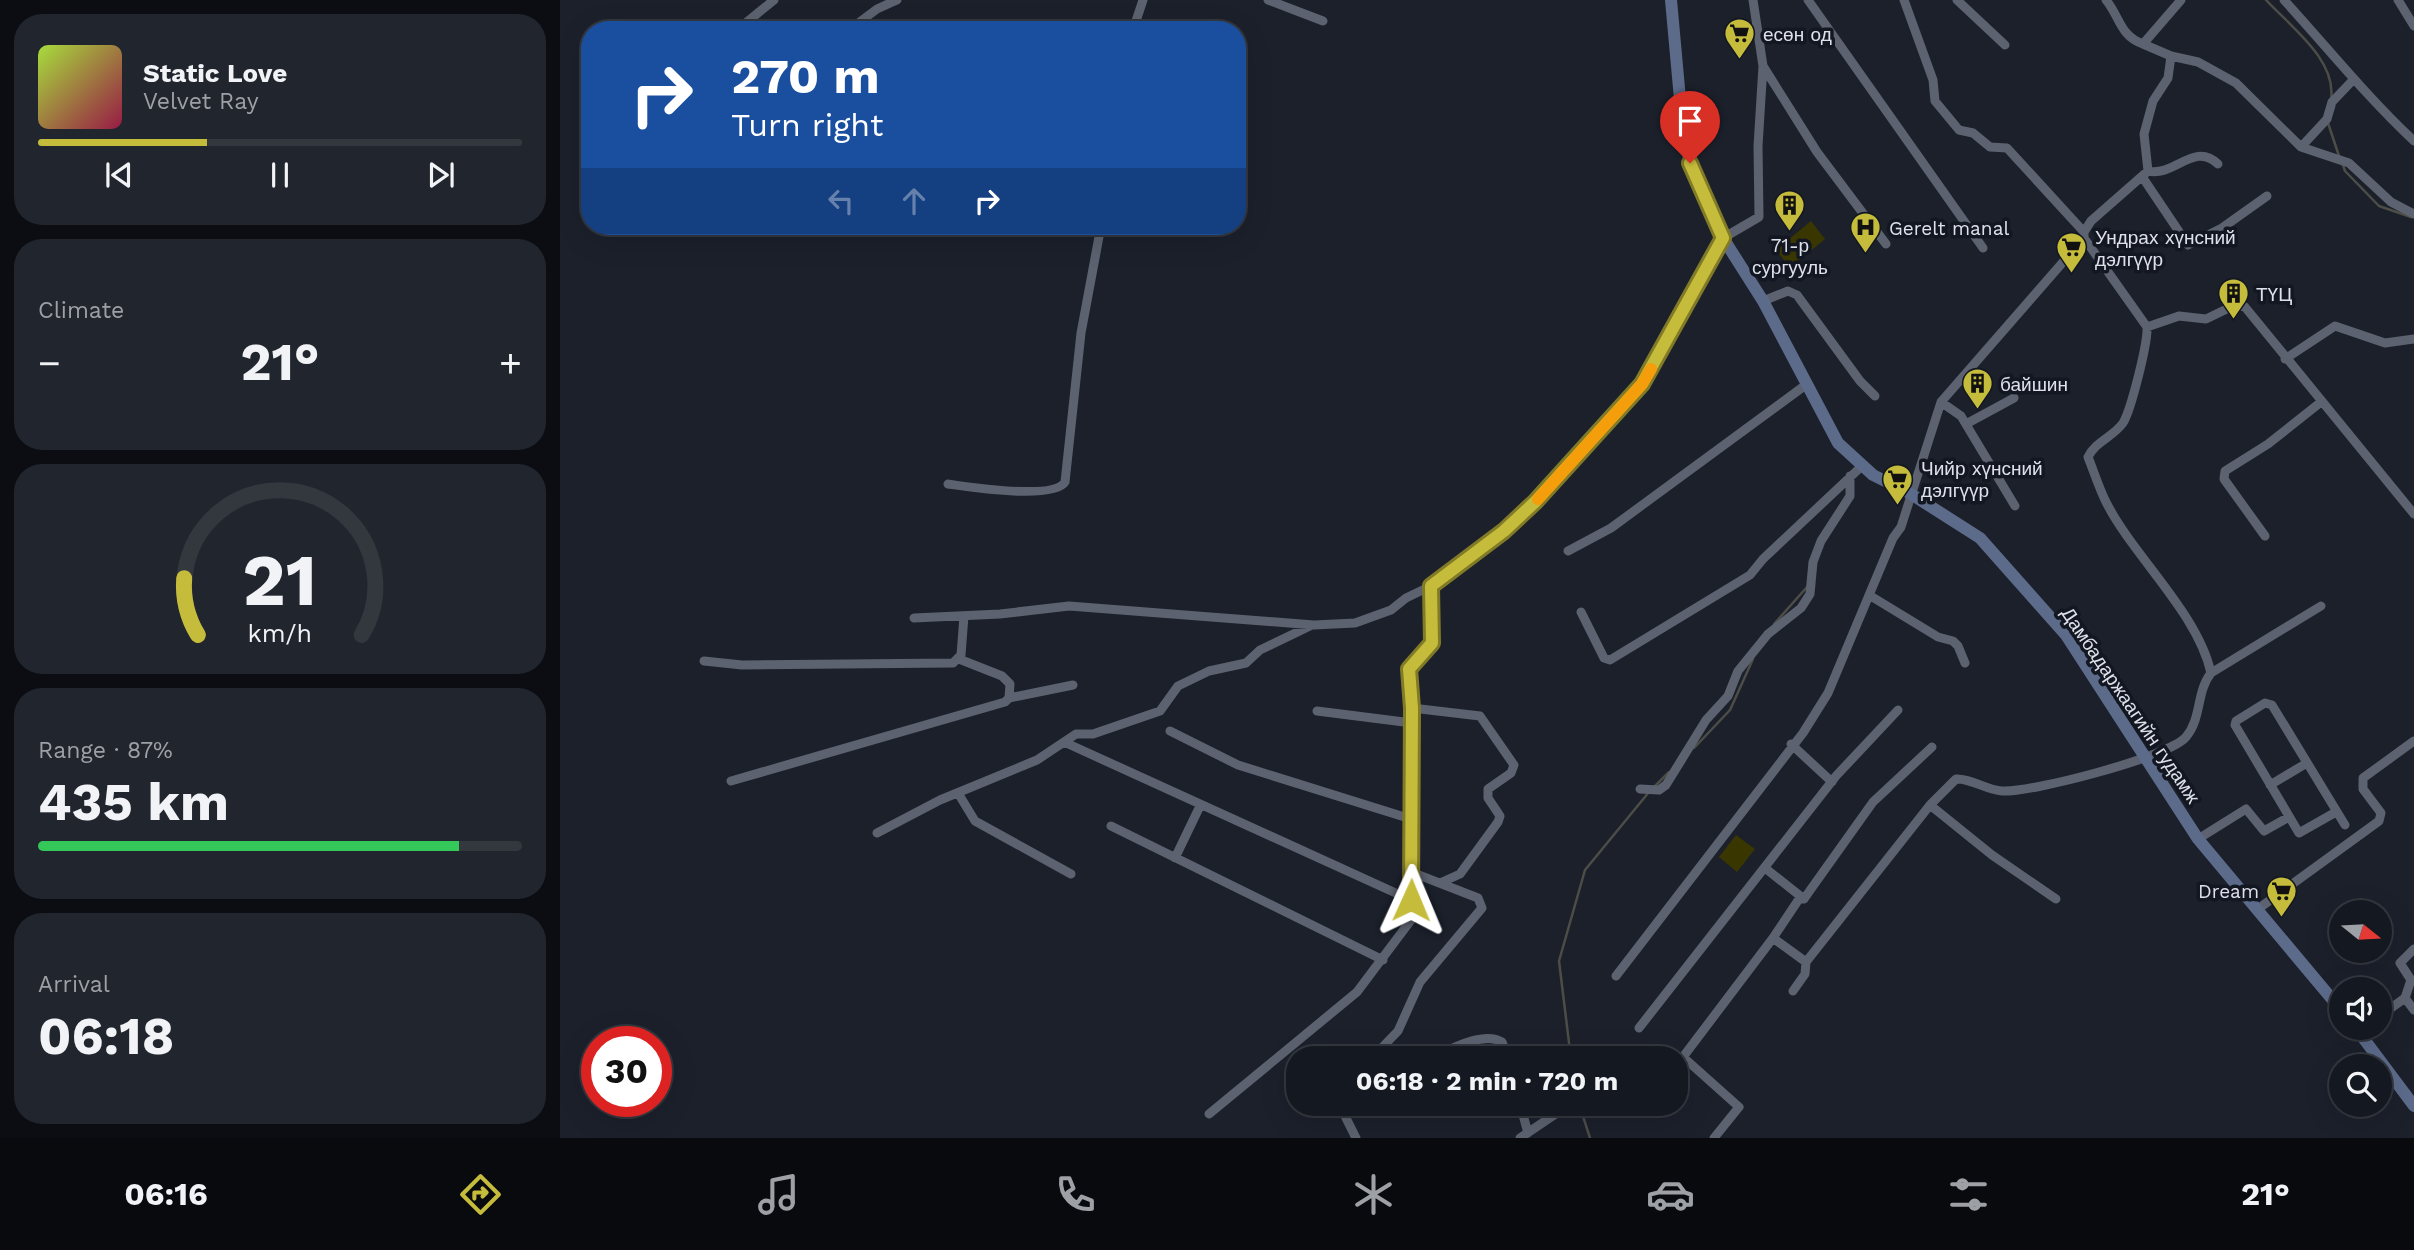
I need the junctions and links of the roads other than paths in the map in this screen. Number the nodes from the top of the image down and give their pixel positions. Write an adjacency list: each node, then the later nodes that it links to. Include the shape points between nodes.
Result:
1 (774, 0): 14 (street)
2 (897, 0): 15 (street)
3 (1143, 0): 16 (street)
4 (1268, 0): 17 (street)
5 (1671, 0): 32 (main road, Дамбадаржаагийн гудамж, via 1683,132 1690,163)
6 (1753, 0): 22 (street)
7 (1808, 0): 34 (street)
8 (1904, 0): 31 (street, via 1933,80 1935,101 1959,130 1973,133 1990,147 2007,148)
9 (1957, 0): 20 (street)
10 (2106, 0): 19 (street, via 2121,28)
11 (2181, 0): 19 (street)
12 (2284, 0): 23 (street, via 2325,42)
13 (2398, 0): 18 (street)
14 (748, 21)
15 (861, 21)
16 (1136, 21)
17 (1323, 21)
18 (2414, 26)
19 (2143, 44): 21 (street)
20 (2005, 45)
21 (2171, 56): 25 (street, via 2198,62 2236,83); 27 (street, via 2168,78 2153,100 2144,134)
22 (1763, 66): 32 (street, via 1759,217); 33 (street, via 1817,152)
23 (2353, 80): 24 (street); 25 (street)
24 (2414, 141)
25 (2301, 147): 29 (street, via 2349,163 2391,202)
26 (2218, 164): 27 (street, via 2199,155)
27 (2146, 174): 28 (street, via 2192,246); 31 (street, via 2091,221)
28 (2267, 196)
29 (2414, 214)
30 (1099, 235): 47 (street, via 1081,333 1065,482 1057,490 996,491)
31 (2084, 235): 36 (street); 42 (street)
32 (1723, 238): 35 (main road, Дамбадаржаагийн гудамж); 53 (street, via 1642,384 1535,502)
33 (1886, 244)
34 (1983, 248)
35 (1763, 302): 39 (main road, Дамбадаржаагийн гудамж); 40 (street, via 1788,291 1797,295)
36 (2147, 327): 38 (street, via 2179,316 2206,319 2240,305); 63 (street, via 2145,354 2123,422 2093,447 2088,457 2106,503 2189,626)
37 (2414, 339): 38 (street, via 2385,343 2335,326)
38 (2285, 359): 43 (street)
39 (1807, 384): 45 (main road, Дамбадаржаагийн гудамж, via 1838,443); 52 (street, via 1611,528)
40 (1875, 396)
41 (2014, 398): 44 (street)
42 (1941, 402): 44 (street); 48 (street)
43 (2321, 402): 50 (street); 51 (street, via 2225,471 2224,479)
44 (1966, 424): 49 (street)
45 (1863, 465): 46 (street); 48 (main road, Дамбадаржаагийн гудамж)
46 (1850, 477): 56 (street, via 1750,575 1634,649 1610,660 1604,658); 80 (street, via 1850,496 1821,541 1813,562 1810,594 1801,608 1768,634 1738,671 1728,695 1706,720 1671,778 1658,790)
47 (948, 484)
48 (1911, 494): 54 (street, via 1902,527); 75 (main road, Дамбадаржаагийн гудамж, via 1980,538 2066,635)
49 (2015, 506)
50 (2414, 514)
51 (2264, 536)
52 (1569, 551)
53 (1431, 586): 59 (street, via 1391,610 1354,623); 66 (street, via 1432,643 1409,669)
54 (1868, 595): 62 (street, via 1938,637 1953,641); 73 (street, via 1828,693)
55 (2321, 606): 63 (street)
56 (1581, 612)
57 (964, 616): 58 (street); 59 (street, via 1069,606); 60 (street)
58 (914, 618)
59 (1314, 625): 72 (street, via 1260,650 1246,663 1209,671 1178,687 1160,710 1093,734 1076,733)
60 (959, 659): 61 (street, via 953,663 742,665); 65 (street, via 1002,676 1010,684)
61 (704, 661)
62 (1965, 663)
63 (2211, 673): 75 (street, via 2202,685 2189,733)
64 (1073, 685): 65 (street)
65 (1009, 698): 77 (street)
66 (1412, 708): 69 (street); 95 (street, via 1480,716 1514,765 1511,773 1488,789 1488,798 1500,816 1497,822 1460,874)
67 (1898, 710): 78 (street)
68 (1317, 711): 69 (street)
69 (1412, 723): 86 (street)
70 (1170, 731): 86 (street, via 1238,765)
71 (2414, 741): 99 (street, via 2363,778 2363,789 2381,813 2379,821)
72 (1064, 742): 81 (street, via 1037,760); 83 (street)
73 (1791, 744): 78 (street); 104 (street)
74 (1932, 747): 96 (street, via 1873,802)
75 (2144, 759): 82 (street, via 2008,791 1959,779); 90 (main road, Дамбадаржаагийн гудамж)
76 (2307, 763): 79 (street); 79 (street, via 2272,705 2265,703 2235,723); 84 (street)
77 (731, 780)
78 (1832, 782): 92 (street)
79 (2270, 785): 85 (street)
80 (1644, 789)
81 (958, 793): 89 (street); 94 (street, via 975,821)
82 (1930, 805): 97 (street); 103 (street)
83 (1200, 806): 91 (street); 98 (street)
84 (2336, 812): 85 (street, via 2301,834); 87 (street)
85 (2289, 817): 90 (street, via 2264,831 2251,812 2243,810)
86 (1411, 819): 93 (street)
87 (2345, 825)
88 (1111, 826): 91 (street)
89 (877, 833)
90 (2198, 839): 99 (main road, Дамбадаржаагийн гудамж)
91 (1175, 858): 102 (street)
92 (1765, 868): 96 (street); 110 (street)
93 (1411, 872): 95 (street); 98 (street)
94 (1071, 874)
95 (1440, 883): 112 (street, via 1478,898 1482,908 1420,982 1398,1031)
96 (1804, 899): 100 (street, via 1799,899)
97 (2056, 899)
98 (1411, 900): 102 (street, via 1411,920)
99 (2259, 909): 106 (main road, Дамбадаржаагийн гудамж)
100 (1773, 938): 103 (street); 122 (street, via 1683,1057 1739,1108)
101 (2414, 949): 107 (street, via 2400,963 2411,980)
102 (1384, 960): 116 (street, via 1357,992)
103 (1806, 962): 105 (street, via 1805,974)
104 (1616, 976)
105 (1793, 991)
106 (2329, 995)
107 (2405, 998): 108 (street); 109 (street)
108 (2392, 1007)
109 (2414, 1010)
110 (1639, 1028)
111 (2367, 1040): 115 (main road)
112 (1384, 1046)
113 (1458, 1046): 114 (street, via 1492,1039)
114 (1504, 1046)
115 (2414, 1106)
116 (1209, 1114)
117 (1345, 1116): 121 (street)
118 (1522, 1116): 120 (street)
119 (1552, 1116): 120 (street)
120 (1524, 1135)
121 (1356, 1138)
122 (1714, 1138)

